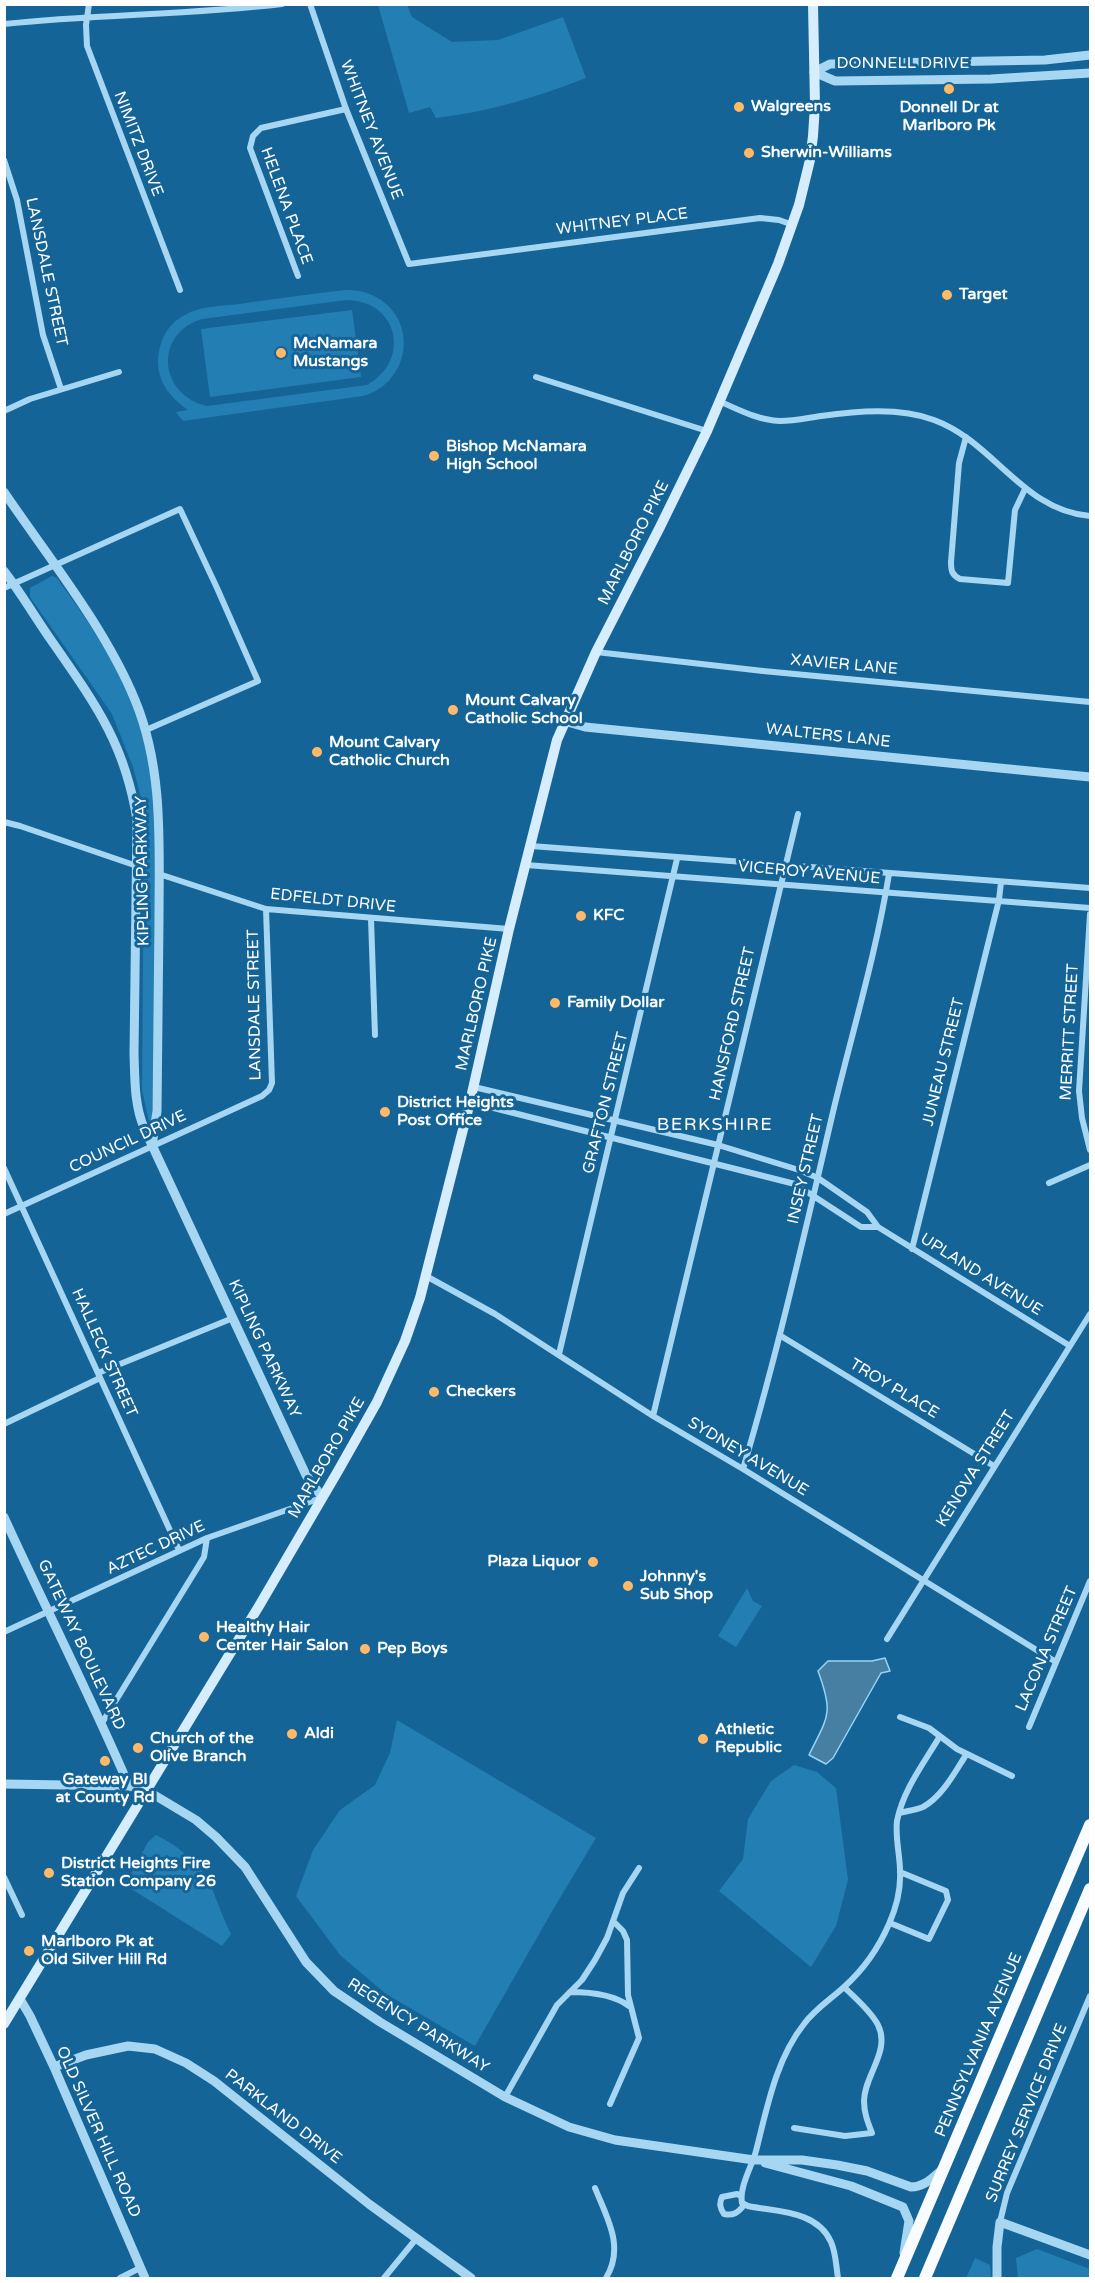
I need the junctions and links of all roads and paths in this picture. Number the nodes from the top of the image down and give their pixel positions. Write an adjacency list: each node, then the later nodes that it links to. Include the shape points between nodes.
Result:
1 (89, 4): 5 (street, NIMITZ DRIVE)
2 (282, 4): 5 (street)
3 (310, 4): 10 (street, WHITNEY AVENUE)
4 (813, 4): 8 (main road, MARLBORO PIKE)
5 (87, 16): 6 (street); 15 (street, NIMITZ DRIVE, via 91,58)
6 (4, 24)
7 (1090, 55): 8 (street, DONNELL DRIVE, via 1045,60 830,64)
8 (814, 72): 9 (street, DONNELL DRIVE, via 835,81); 12 (main road, MARLBORO PIKE, via 810,160)
9 (1090, 73)
10 (346, 109): 13 (street, WHITNEY AVENUE); 14 (street, HELENA PLACE, via 261,128 250,142)
11 (4, 160): 18 (street, LANSDALE STREET, via 17,200 43,334)
12 (792, 225): 13 (street, WHITNEY PLACE, via 760,218); 19 (main road, MARLBORO PIKE)
13 (409, 264)
14 (298, 276)
15 (180, 290)
16 (119, 372): 18 (street)
17 (536, 377): 21 (street)
18 (61, 389): 20 (street)
19 (719, 401): 21 (main road, MARLBORO PIKE); 22 (street, via 778,421 852,412 899,413 932,418)
20 (4, 411)
21 (706, 431): 30 (main road, MARLBORO PIKE)
22 (966, 437): 23 (street); 23 (street, via 958,463 951,562 954,575 960,579 1008,583 1015,510)
23 (1025, 489): 25 (street, via 1066,513)
24 (4, 492): 26 (street, KIPLING PARKWAY)
25 (1090, 516)
26 (56, 565): 28 (street); 33 (street, KIPLING PARKWAY, via 112,652); 33 (street, via 180,509 258,681)
27 (4, 571): 28 (street, KIPLING PARKWAY)
28 (14, 584): 29 (street); 41 (street, KIPLING PARKWAY, via 85,688 119,749 137,820)
29 (4, 588)
30 (596, 652): 31 (street, XAVIER LANE); 32 (main road, MARLBORO PIKE)
31 (1090, 702)
32 (564, 721): 34 (street, WALTERS LANE, via 597,728); 37 (main road, MARLBORO PIKE)
33 (146, 730): 42 (street, KIPLING PARKWAY, via 158,794)
34 (1090, 777)
35 (798, 814): 40 (street, HANSFORD STREET)
36 (4, 822): 41 (street)
37 (531, 846): 38 (street, VICEROY AVENUE); 39 (main road, MARLBORO PIKE)
38 (677, 859): 40 (street, VICEROY AVENUE); 44 (street, GRAFTON STREET)
39 (526, 865): 44 (street, VICEROY AVENUE); 54 (main road, MARLBORO PIKE)
40 (785, 865): 43 (street, VICEROY AVENUE); 46 (street, HANSFORD STREET)
41 (136, 866): 62 (street, KIPLING PARKWAY, via 135,1090 141,1121)
42 (159, 874): 51 (street, EDFELDT DRIVE); 62 (street, KIPLING PARKWAY, via 157,1111)
43 (889, 874): 45 (street, VICEROY AVENUE); 48 (street, INSEY STREET)
44 (674, 875): 46 (street, VICEROY AVENUE); 59 (street, GRAFTON STREET)
45 (1001, 882): 47 (street, VICEROY AVENUE); 49 (street, JUNEAU STREET)
46 (780, 883): 48 (street, VICEROY AVENUE); 61 (street, HANSFORD STREET)
47 (1090, 888)
48 (886, 892): 49 (street, VICEROY AVENUE); 67 (street, INSEY STREET)
49 (999, 900): 50 (street, VICEROY AVENUE); 73 (street, JUNEAU STREET)
50 (1090, 908)
51 (266, 909): 53 (street, EDFELDT DRIVE); 57 (street, LANSDALE STREET, via 272,1083)
52 (1090, 914): 63 (street, MERRITT STREET, via 1078,1091)
53 (371, 918): 54 (street, EDFELDT DRIVE); 55 (street)
54 (509, 929): 56 (main road, MARLBORO PIKE)
55 (375, 1035)
56 (474, 1087): 58 (main road, MARLBORO PIKE); 59 (street, UPLAND AVENUE)
57 (262, 1096): 62 (street, COUNCIL DRIVE)
58 (470, 1102): 60 (street, UPLAND AVENUE); 74 (main road, MARLBORO PIKE)
59 (616, 1121): 60 (street, GRAFTON STREET); 61 (street, UPLAND AVENUE)
60 (612, 1137): 64 (street, UPLAND AVENUE); 79 (street, GRAFTON STREET)
61 (718, 1145): 64 (street, HANSFORD STREET); 67 (street, UPLAND AVENUE)
62 (152, 1146): 70 (street, COUNCIL DRIVE); 76 (street, KIPLING PARKWAY)
63 (1090, 1150)
64 (714, 1163): 69 (street, UPLAND AVENUE, via 795,1184); 81 (street, HANSFORD STREET)
65 (1090, 1165): 68 (street)
66 (4, 1167): 70 (street, HALLECK STREET)
67 (818, 1178): 69 (street, INSEY STREET); 72 (street, UPLAND AVENUE, via 867,1212)
68 (1049, 1183)
69 (814, 1197): 72 (street, UPLAND AVENUE, via 861,1227); 77 (street, INSEY STREET)
70 (22, 1206): 71 (street, COUNCIL DRIVE); 80 (street, HALLECK STREET)
71 (4, 1214)
72 (878, 1227): 73 (street, UPLAND AVENUE)
73 (912, 1249): 78 (street, UPLAND AVENUE)
74 (426, 1276): 79 (street, SYDNEY AVENUE); 85 (main road, MARLBORO PIKE, via 389,1377)
75 (1090, 1314): 78 (street, KENOVA STREET)
76 (233, 1318): 80 (street); 85 (street, KIPLING PARKWAY, via 306,1475)
77 (781, 1336): 83 (street, TROY PLACE); 84 (street, INSEY STREET)
78 (1070, 1346): 83 (street, KENOVA STREET)
79 (559, 1354): 81 (street, SYDNEY AVENUE)
80 (99, 1376): 82 (street); 88 (street, HALLECK STREET)
81 (653, 1416): 84 (street, SYDNEY AVENUE)
82 (4, 1424)
83 (994, 1466): 89 (street, KENOVA STREET)
84 (743, 1469): 89 (street, SYDNEY AVENUE)
85 (322, 1497): 87 (street, AZTEC DRIVE); 103 (main road, MARLBORO PIKE)
86 (4, 1517): 91 (street, GATEWAY BOULEVARD)
87 (207, 1538): 88 (street, AZTEC DRIVE); 96 (street, via 204,1557)
88 (179, 1550): 91 (street, AZTEC DRIVE)
89 (922, 1581): 93 (street, KENOVA STREET); 94 (street, SYDNEY AVENUE)
90 (1090, 1581): 94 (street, LACONA STREET)
91 (48, 1613): 92 (street, AZTEC DRIVE); 96 (street, GATEWAY BOULEVARD)
92 (4, 1632)
93 (887, 1639)
94 (1056, 1662): 97 (street, LACONA STREET)
95 (900, 1717): 98 (street)
96 (102, 1723): 102 (street, GATEWAY BOULEVARD)
97 (1029, 1727)
98 (940, 1736): 99 (street); 104 (street)
99 (966, 1755): 100 (street); 104 (street, via 931,1801 922,1808)
100 (1012, 1776)
101 (4, 1784): 102 (street, REGENCY PARKWAY)
102 (129, 1786): 103 (street, REGENCY PARKWAY)
103 (146, 1790): 116 (main road, MARLBORO PIKE); 120 (street, REGENCY PARKWAY, via 196,1820 238,1860 306,1962 334,1991)
104 (899, 1813): 107 (street)
105 (1090, 1825): 124 (highway, PENNSYLVANIA AVENUE)
106 (639, 1868): 111 (street, via 623,1893)
107 (900, 1872): 112 (street); 112 (street, via 946,1891 948,1900 929,1939)
108 (6, 1880): 110 (street)
109 (1090, 1889): 139 (highway)
110 (22, 1916)
111 (613, 1921): 114 (street, via 595,1960); 117 (street, via 627,1940)
112 (890, 1923): 113 (street, via 868,1960)
113 (844, 1987): 122 (street, via 880,2030 881,2047 864,2100 872,2133 845,2136); 123 (street, via 806,2021 792,2041 777,2076)
114 (570, 1992): 117 (street, via 603,1995); 120 (street, via 549,2017)
115 (1090, 1996): 128 (street, SURREY SERVICE DRIVE, via 1010,2184)
116 (20, 1999): 118 (main road, MARLBORO PIKE); 119 (street, OLD SILVER HILL ROAD)
117 (630, 2007): 121 (street, via 639,2038)
118 (4, 2024)
119 (54, 2067): 129 (street, PARKLAND DRIVE, via 128,2046 173,2056 214,2082); 131 (street, OLD SILVER HILL ROAD)
120 (506, 2097): 123 (street, REGENCY PARKWAY, via 569,2127 615,2140)
121 (610, 2104)
122 (794, 2128)
123 (754, 2160): 124 (street, REGENCY PARKWAY, via 837,2165 915,2187); 126 (street); 132 (street, REGENCY PARKWAY, via 850,2186 903,2207 909,2222)
124 (945, 2168): 132 (highway, PENNSYLVANIA AVENUE)
125 (595, 2188): 137 (street, via 615,2241 614,2260)
126 (741, 2196): 127 (street); 127 (street, via 722,2197 720,2208 731,2215)
127 (744, 2205): 138 (street, via 791,2213 814,2223 832,2244)
128 (1000, 2222): 130 (street); 140 (street, SURREY SERVICE DRIVE)
129 (416, 2239): 135 (street); 136 (street, PARKLAND DRIVE)
130 (1090, 2255)
131 (140, 2268): 133 (street); 134 (street, OLD SILVER HILL ROAD)
132 (899, 2274)
133 (120, 2278)
134 (145, 2278)
135 (384, 2278)
136 (471, 2278)
137 (606, 2278)
138 (838, 2278)
139 (925, 2278)
140 (998, 2278)

